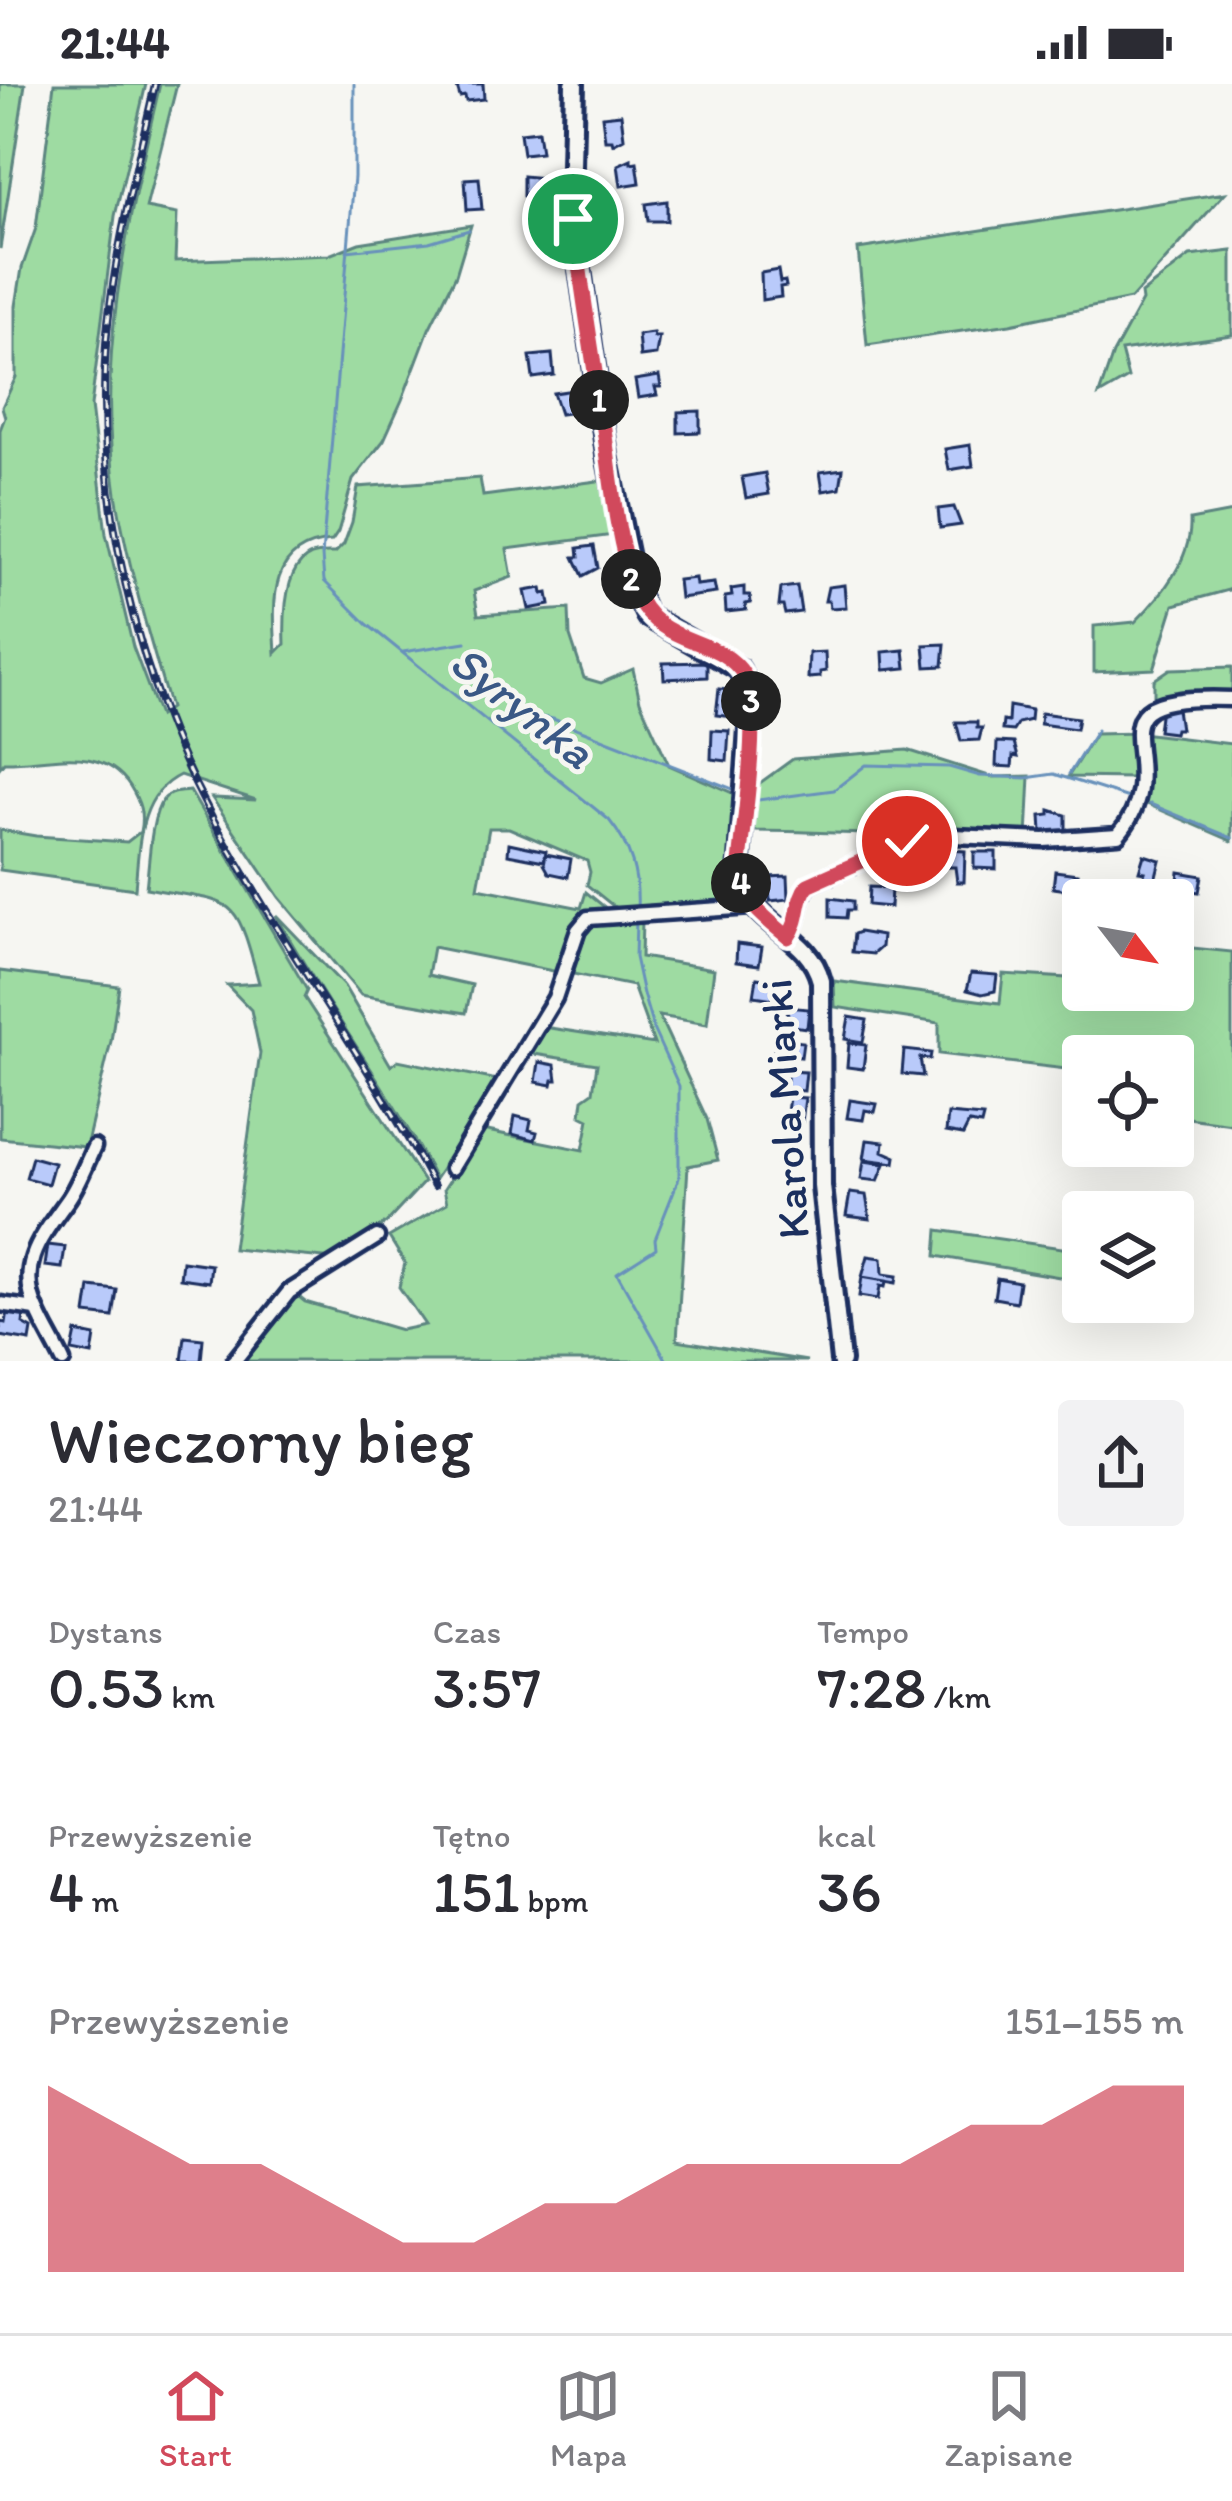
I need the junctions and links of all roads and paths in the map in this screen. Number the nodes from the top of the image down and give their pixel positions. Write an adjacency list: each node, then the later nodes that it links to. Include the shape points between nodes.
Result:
1 (574, 84): 3 (street, via 571,207 626,558 647,616 746,678 751,745 739,874)
2 (1232, 699): 4 (street, via 1164,701 1144,713 1136,729 1140,801 1118,835 907,841 808,885)
3 (752, 907): 4 (street, Karola Miarki); 6 (street, via 595,915 582,924 555,998)
4 (788, 937): 12 (street, Karola Miarki, via 810,953 820,981 822,1186)
5 (94, 1147): 9 (street, via 35,1245 29,1279)
6 (452, 1168)
7 (377, 1237): 11 (street, via 289,1292)
8 (0, 1304): 9 (street)
9 (36, 1309): 10 (street)
10 (63, 1361)
11 (234, 1361)
12 (841, 1361)

